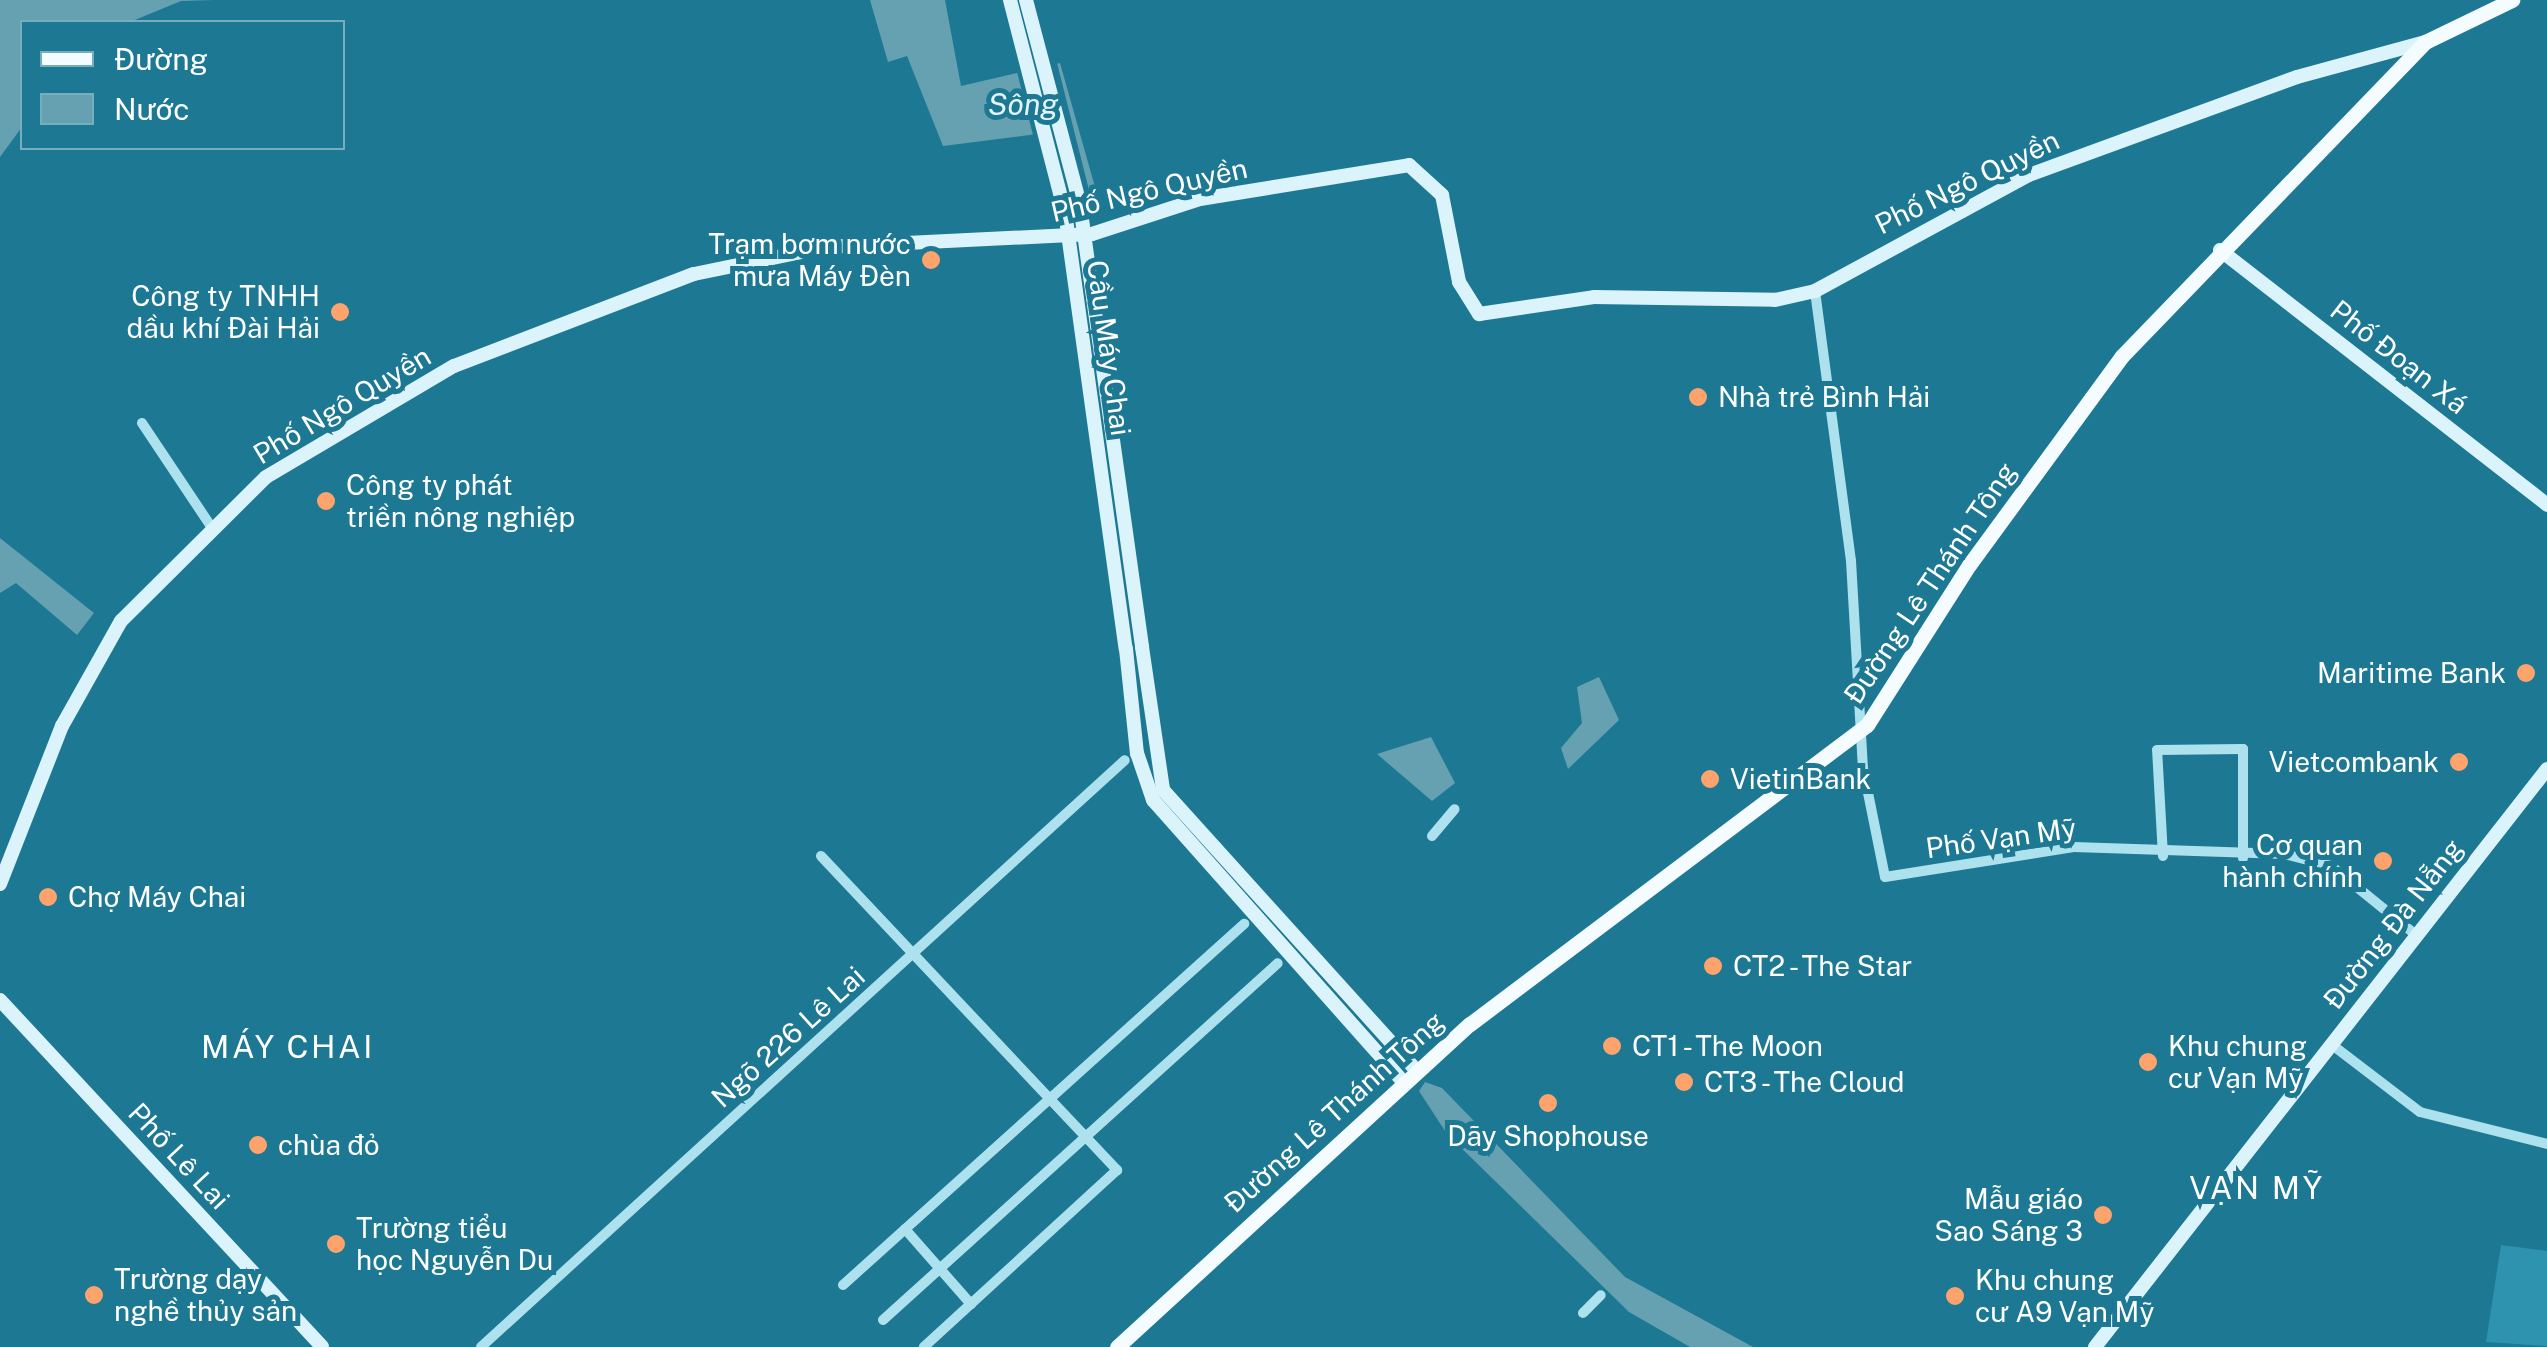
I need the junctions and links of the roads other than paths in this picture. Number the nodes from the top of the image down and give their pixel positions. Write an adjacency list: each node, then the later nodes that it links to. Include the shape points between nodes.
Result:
1 (1010, 0): 10 (street, Cầu Máy Chai, bridge, via 1065,212)
2 (1026, 0): 10 (street, Cầu Máy Chai, bridge, via 1080,205)
3 (2512, 0): 4 (main road, Đường Lê Thánh Tông)
4 (2425, 42): 5 (main road, Đường Lê Thánh Tông); 6 (street, Phố Ngô Quyền, via 2297,78 2030,174)
5 (2220, 250): 8 (street, Phố Đoạn Xá); 11 (main road, Đường Lê Thánh Tông, via 2088,396)
6 (1814, 291): 9 (street, Phố Ngô Quyền, via 1776,300 1594,297 1479,314 1459,282 1436,184 1409,165 1368,166 1200,199 1092,234 825,248 694,274 454,366 266,477); 11 (street, Phố Vạn Mỹ)
7 (142, 423): 9 (street)
8 (2547, 505)
9 (212, 528): 19 (street, Phố Ngô Quyền, via 121,621 62,726)
10 (1134, 648): 26 (street, via 1163,790); 27 (street, via 1137,754 1153,800)
11 (1866, 725): 17 (street, Phố Vạn Mỹ, via 1863,768 1885,877 2074,847); 26 (main road, Đường Lê Thánh Tông)
12 (1125, 760): 22 (street, Ngõ 226 Lê Lai)
13 (2547, 769): 21 (street, Đường Đà Nẵng)
14 (1455, 809): 15 (street)
15 (1432, 836)
16 (821, 856): 22 (street)
17 (2162, 856): 18 (street, Phố Vạn Mỹ); 18 (street, via 2157,750 2243,749)
18 (2243, 858): 21 (street, Phố Vạn Mỹ, via 2314,858)
19 (0, 884)
20 (1244, 924): 28 (street)
21 (2416, 934): 25 (street, Đường Đà Nẵng)
22 (913, 953): 28 (street); 39 (street, Ngõ 226 Lê Lai)
23 (1278, 962): 29 (street)
24 (0, 1000): 38 (street, Phố Lê Lai)
25 (2332, 1044): 30 (street, via 2420,1112); 42 (street, Đường Đà Nẵng)
26 (1416, 1070): 27 (main road, Đường Lê Thánh Tông)
27 (1403, 1082): 41 (main road, Đường Lê Thánh Tông)
28 (1052, 1097): 29 (street); 31 (street)
29 (1086, 1136): 32 (street); 35 (street, via 1116,1170)
30 (2547, 1144)
31 (905, 1229): 32 (street); 33 (street)
32 (940, 1268): 35 (street); 37 (street)
33 (843, 1284)
34 (1600, 1295): 36 (street)
35 (971, 1304): 40 (street)
36 (1583, 1314)
37 (883, 1320)
38 (322, 1347)
39 (482, 1347)
40 (924, 1347)
41 (1117, 1347)
42 (2095, 1347)

